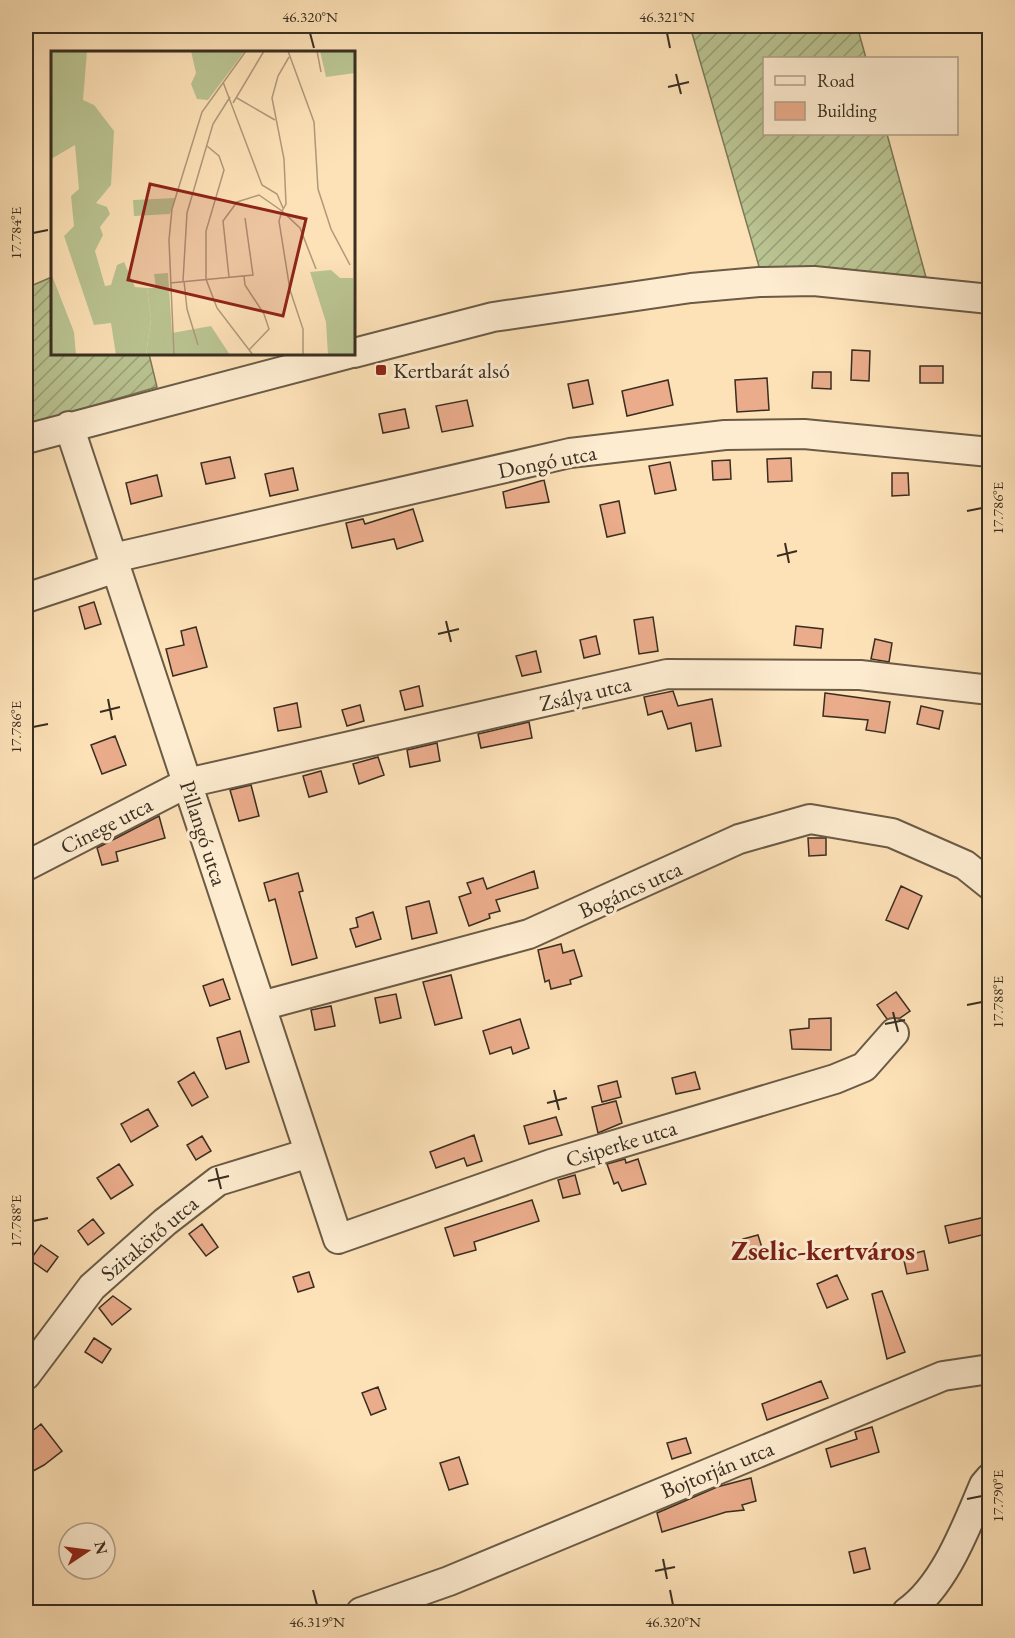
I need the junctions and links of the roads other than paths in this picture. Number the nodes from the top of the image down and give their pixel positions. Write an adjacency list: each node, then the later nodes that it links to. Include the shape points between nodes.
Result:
1 (990, 299): 2 (street, via 814,281 759,282 690,288 493,317)
2 (356, 352)
3 (340, 356): 4 (street)
4 (69, 426): 5 (street); 7 (street, Pillangó utca)
5 (26, 439)
6 (990, 452): 7 (street, Dongó utca, via 804,434 725,435 570,453)
7 (115, 563): 8 (street, Dongó utca); 10 (street, Pillangó utca)
8 (26, 598)
9 (990, 690): 10 (street, Zsálya utca, via 860,675 667,674)
10 (187, 783): 11 (street, Cinege utca); 13 (street, Pillangó utca)
11 (26, 866)
12 (990, 885): 13 (street, Bogáncs utca, via 965,865 892,832 810,819 739,839 529,934)
13 (261, 1006): 15 (street, Pillangó utca)
14 (894, 1034): 16 (street, Csiperke utca, via 864,1067 835,1079 551,1164)
15 (309, 1153): 16 (street, Pillangó utca); 18 (street, Szitakötő utca, via 218,1181 165,1222 92,1287)
16 (338, 1239)
17 (990, 1369): 20 (street, Bojtorján utca, via 943,1376 448,1581)
18 (26, 1375)
19 (990, 1478): 21 (street, via 957,1547 921,1602)
20 (360, 1612)
21 (907, 1612)

